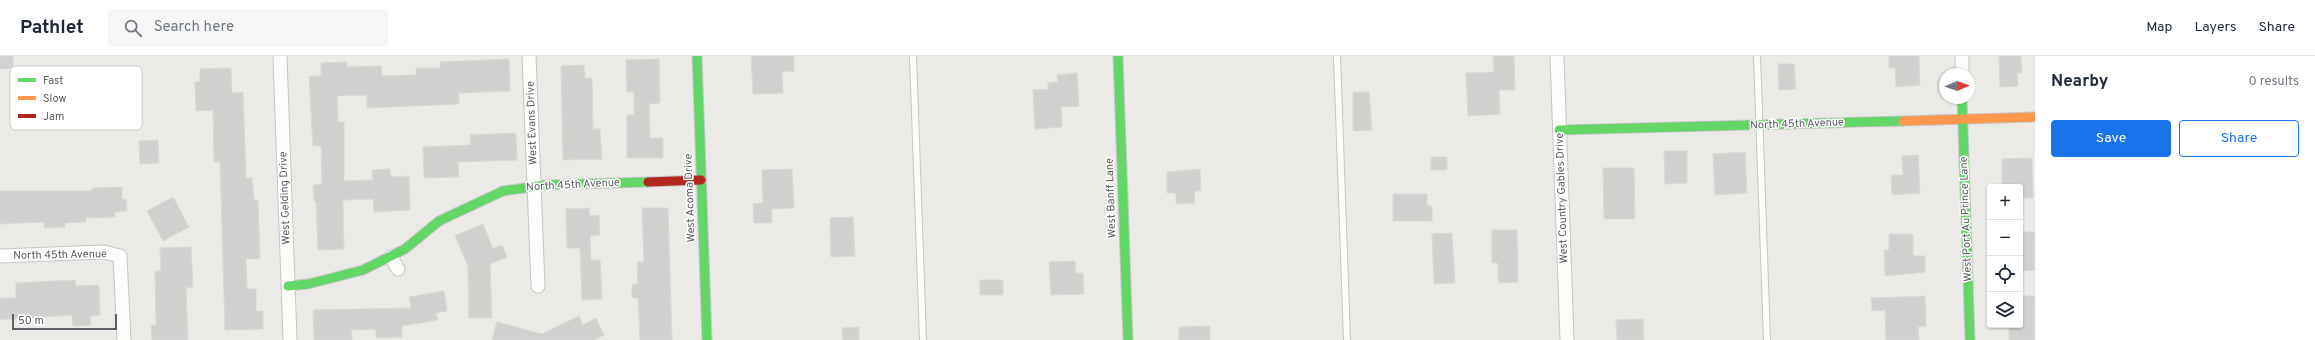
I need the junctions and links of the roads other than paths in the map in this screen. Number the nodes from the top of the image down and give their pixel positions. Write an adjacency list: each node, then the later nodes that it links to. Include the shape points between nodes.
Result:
1 (280, 56): 21 (street, West Gelding Drive)
2 (529, 56): 17 (street, West Evans Drive)
3 (697, 56): 16 (street, West Acoma Drive)
4 (913, 56): 26 (lane)
5 (1118, 56): 27 (street, West Banff Lane)
6 (1337, 56): 28 (lane)
7 (1557, 56): 15 (street, West Country Gables Drive)
8 (1757, 56): 14 (lane)
9 (1962, 56): 10 (street)
10 (1962, 68)
11 (1962, 104): 13 (street, West Port Au Prince Lane)
12 (2035, 117): 13 (street, North 45th Avenue)
13 (1962, 119): 14 (street, North 45th Avenue); 31 (street, West Port Au Prince Lane)
14 (1759, 125): 15 (street, North 45th Avenue); 30 (lane)
15 (1560, 130): 29 (street, West Country Gables Drive)
16 (701, 180): 17 (street, North 45th Avenue); 25 (street, West Acoma Drive)
17 (534, 185): 19 (street, North 45th Avenue, via 503,191 463,208 439,221); 22 (street, West Evans Drive)
18 (0, 256): 23 (street, North 45th Avenue, via 104,252 120,256)
19 (391, 257): 20 (street); 21 (street, North 45th Avenue, via 363,270 308,284)
20 (398, 269)
21 (288, 286): 24 (street, West Gelding Drive)
22 (538, 286)
23 (124, 340)
24 (290, 340)
25 (707, 340)
26 (923, 340)
27 (1128, 340)
28 (1347, 340)
29 (1567, 340)
30 (1767, 340)
31 (1970, 340)

